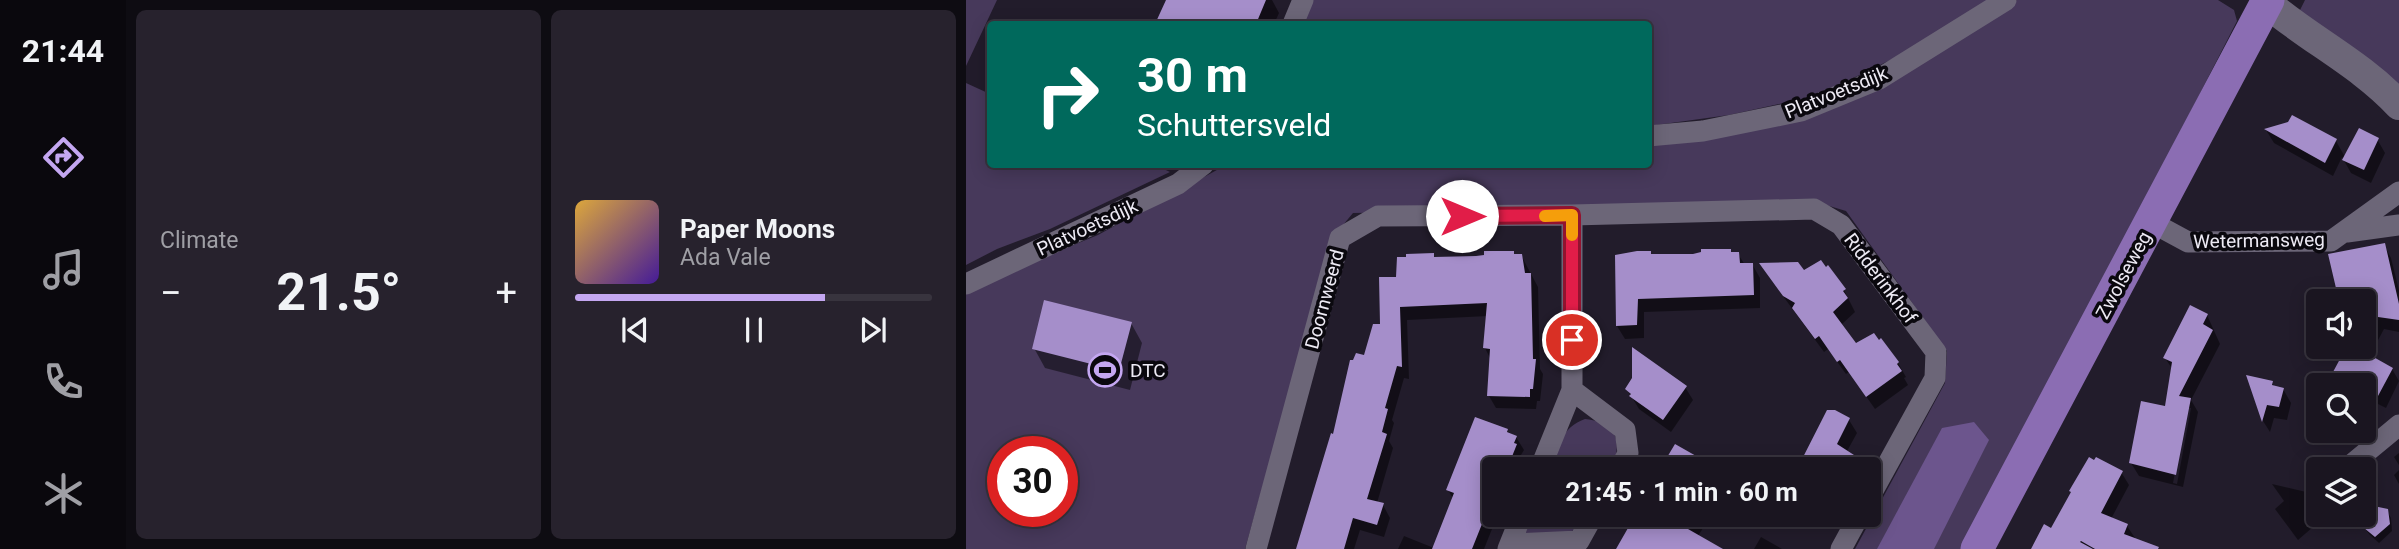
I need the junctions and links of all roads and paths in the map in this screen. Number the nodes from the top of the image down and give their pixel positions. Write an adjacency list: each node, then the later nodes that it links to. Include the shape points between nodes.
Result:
1 (1303, 0): 4 (street)
2 (2006, 0): 6 (street, Platvoetsdijk, via 1879,79 1801,111 1703,131)
3 (2265, 1): 5 (street, via 2342,56); 10 (main road, Zwolseweg)
4 (1294, 21)
5 (2399, 105)
6 (1652, 136)
7 (1199, 168): 13 (street, Platvoetsdijk, via 1178,184)
8 (2399, 192): 12 (street, Wetermansweg)
9 (1572, 215): 14 (street); 19 (street, Ridderinkhof, via 1814,209 1841,225 1936,352 1935,378); 24 (street, Doornweerd, via 1378,216 1340,238)
10 (2151, 222): 12 (street, Wetermansweg, via 2188,242 2331,241); 26 (main road, Zwolseweg)
11 (2399, 225): 12 (street)
12 (2345, 232)
13 (966, 284)
14 (1572, 390): 16 (street); 17 (street, via 1625,430)
15 (2399, 425): 18 (street)
16 (1546, 457)
17 (1626, 457)
18 (2360, 457)
19 (1881, 476)
20 (1517, 527): 23 (street)
21 (1587, 527): 23 (street, via 1580,541)
22 (1853, 527): 25 (street)
23 (1509, 546)
24 (1256, 549)
25 (1841, 549)
26 (1978, 549)

